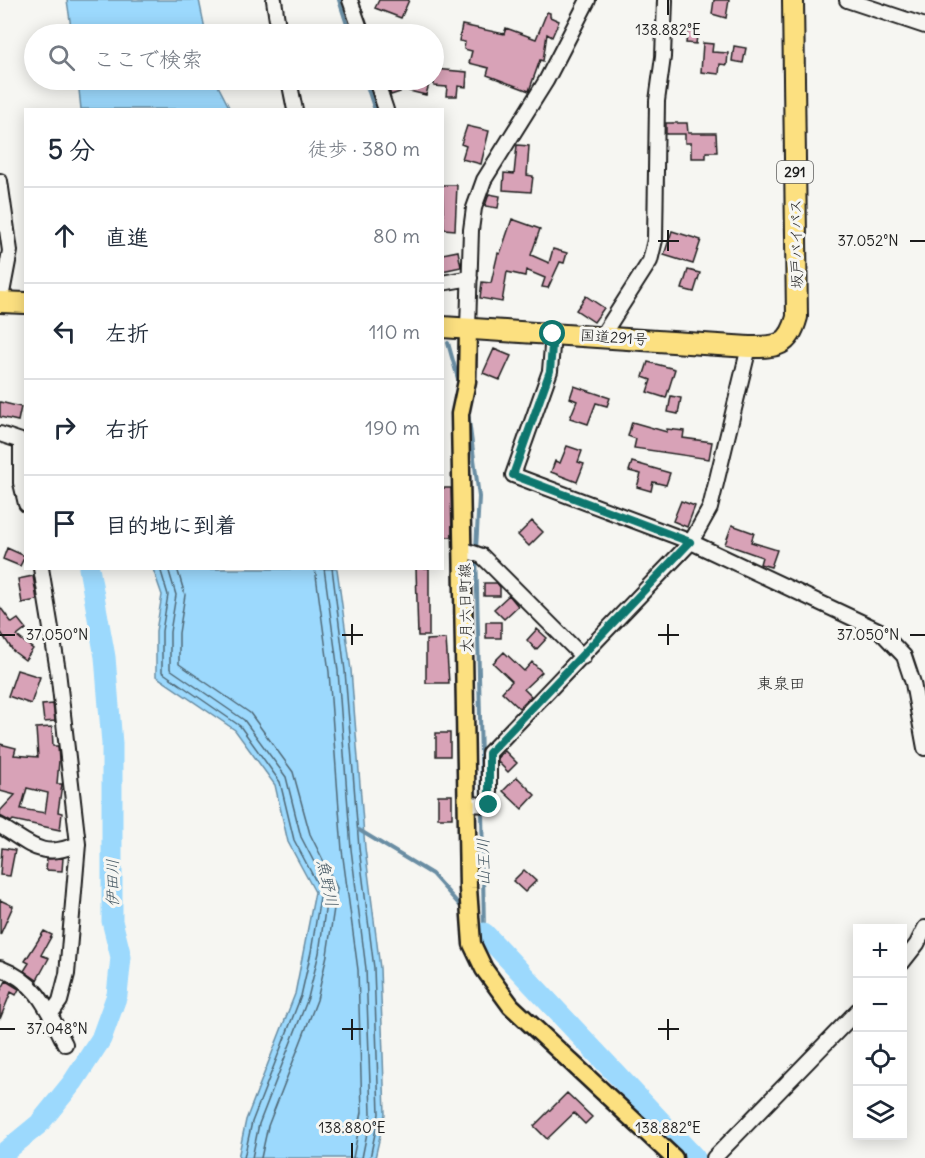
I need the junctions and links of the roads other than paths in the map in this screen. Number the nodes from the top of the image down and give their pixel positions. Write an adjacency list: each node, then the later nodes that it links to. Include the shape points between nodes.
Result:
1 (274, 0): 7 (street)
2 (350, 0): 8 (street)
3 (588, 0): 15 (street, via 546,81 484,180 474,208)
4 (665, 0): 22 (street, via 657,101 655,240 650,261)
5 (793, 0): 23 (highway, 坂戸バイパス / 291, via 797,317 793,332)
6 (847, 0): 9 (street)
7 (278, 24)
8 (358, 24)
9 (925, 26)
10 (291, 90): 12 (street)
11 (379, 90): 13 (street)
12 (295, 108)
13 (385, 108)
14 (0, 182): 17 (street, via 10,251)
15 (470, 278): 16 (street); 20 (street)
16 (444, 283)
17 (1, 297): 18 (highway)
18 (24, 303)
19 (444, 327): 20 (highway, 国道291号 / 291)
20 (468, 328): 21 (highway, 国道291号 / 291); 28 (main road, 大月六日町線, via 467,381 460,414)
21 (553, 334): 22 (highway, 国道291号 / 291); 27 (street, via 550,371 513,475)
22 (602, 336): 24 (highway, 国道291号 / 291)
23 (785, 341): 24 (highway, 国道291号 / 291, via 770,347)
24 (749, 347): 27 (street, via 710,508)
25 (0, 434): 26 (street, via 21,441)
26 (24, 496)
27 (690, 542): 30 (street); 31 (street, via 880,631 904,656)
28 (465, 550): 30 (street, via 482,556); 32 (main road, 大月六日町線)
29 (41, 570): 34 (street, via 58,671)
30 (583, 657): 32 (street, via 489,753 489,805)
31 (925, 748)
32 (467, 804): 42 (main road, 大月六日町線, via 472,944 484,969 511,1006)
33 (0, 826): 34 (street, via 42,851 59,852)
34 (78, 844): 38 (street, via 67,974 60,1001)
35 (925, 928): 36 (street)
36 (907, 958)
37 (0, 968): 38 (street, via 38,991)
38 (50, 1015): 40 (street)
39 (853, 1015): 41 (street)
40 (65, 1044)
41 (719, 1153)
42 (674, 1158)

